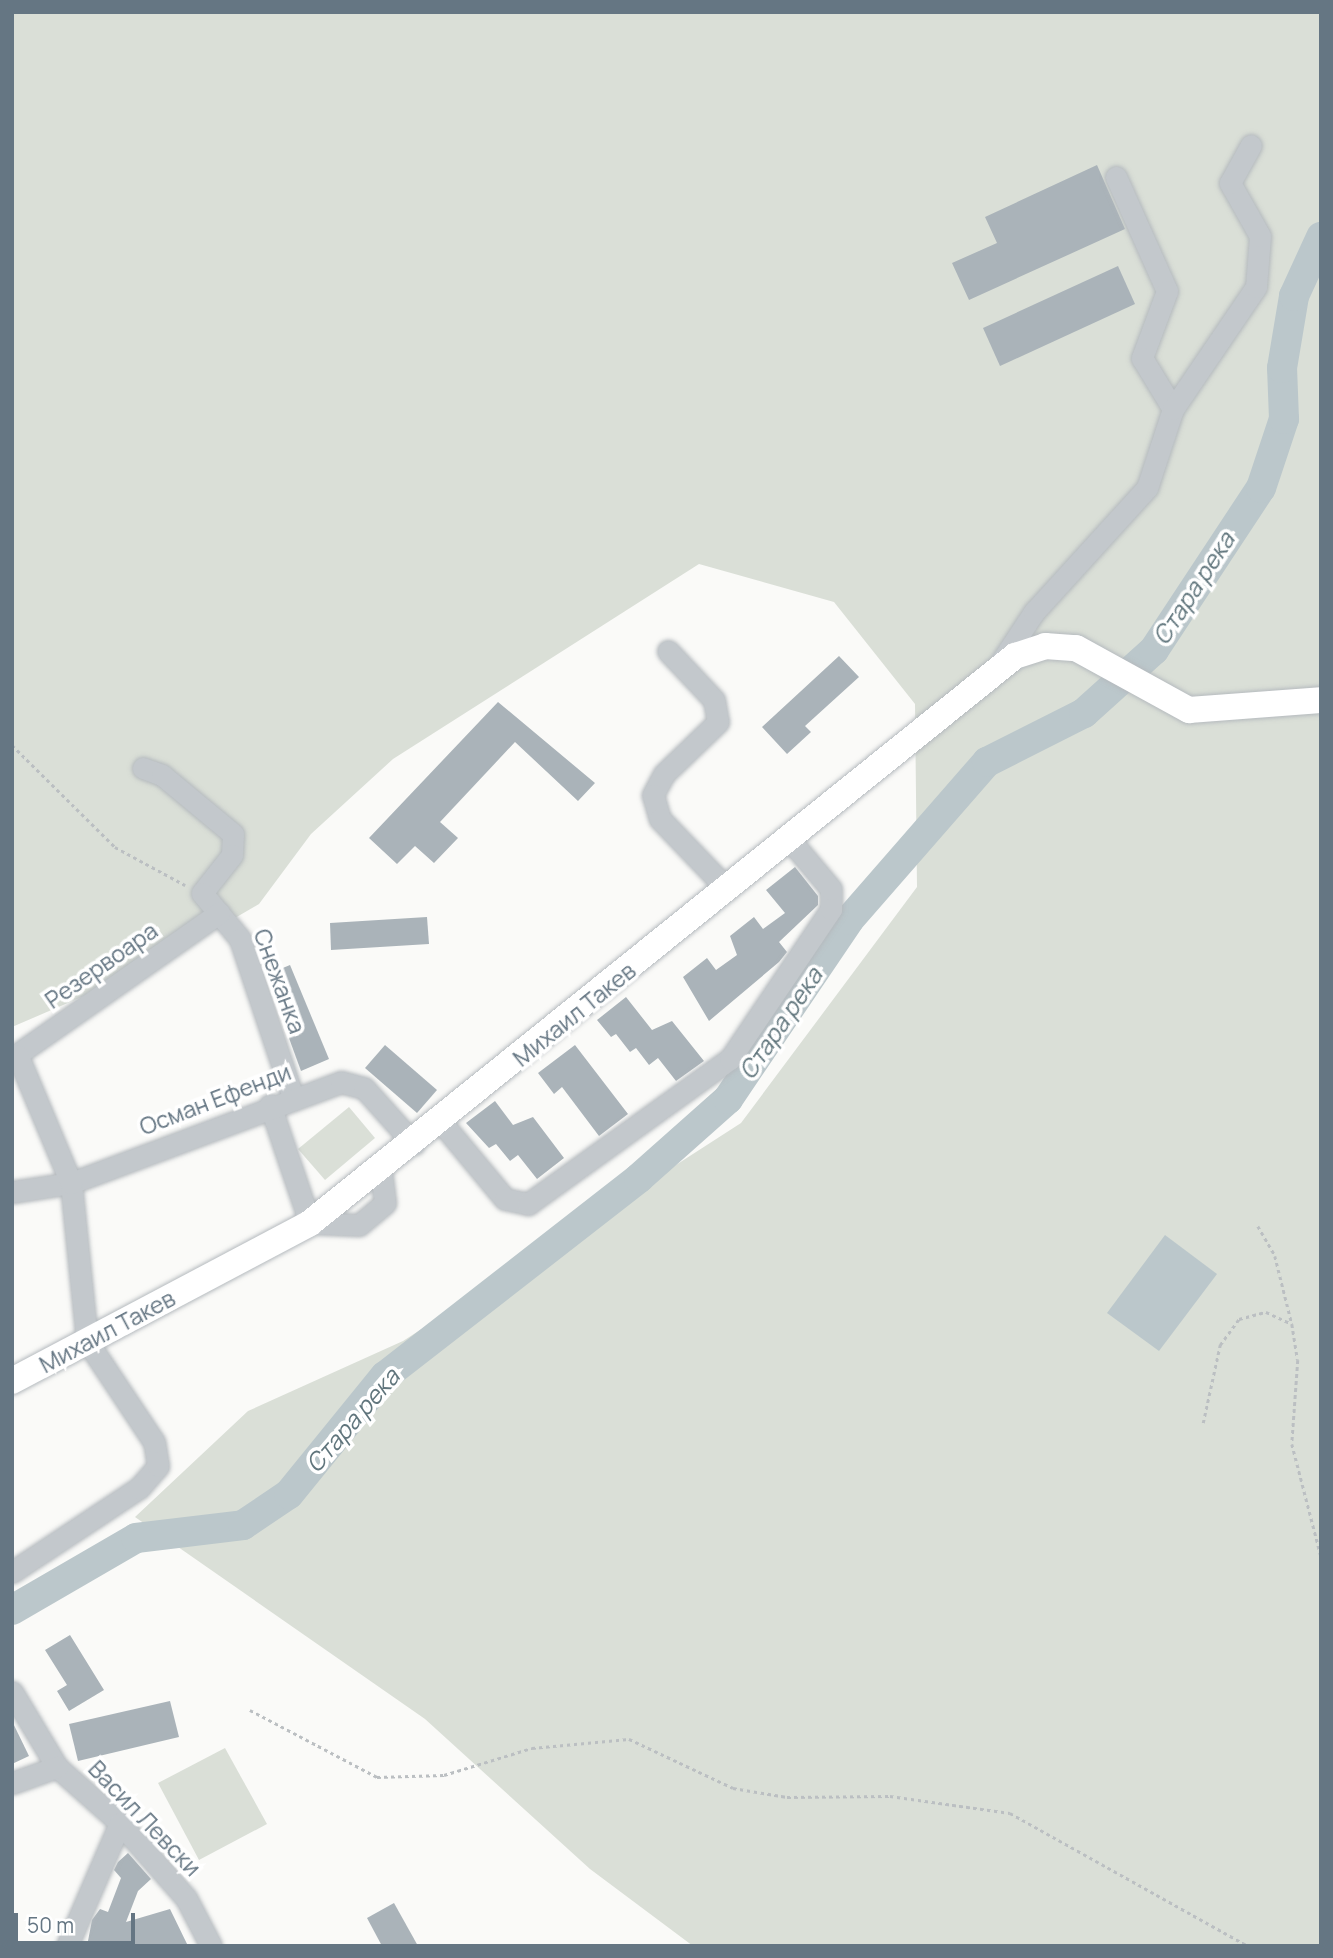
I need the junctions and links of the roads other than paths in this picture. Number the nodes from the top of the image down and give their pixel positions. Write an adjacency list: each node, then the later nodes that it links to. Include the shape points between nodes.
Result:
1 (1251, 145): 3 (street, via 1230,183 1260,236 1256,287)
2 (1116, 177): 3 (street, via 1167,290 1142,358)
3 (1172, 409): 5 (street, via 1147,488 1034,612)
4 (667, 651): 9 (street, via 714,700 718,722 664,774 653,796 660,819)
5 (999, 665): 6 (main road, Михаил Такев, via 1029,650 1061,645 1114,667 1164,701 1204,712); 8 (main road, Михаил Такев)
6 (1321, 700)
7 (143, 768): 10 (street, Резервоара, via 162,775 233,834 232,855)
8 (790, 840): 9 (main road, Михаил Такев); 14 (street, via 831,888 831,909 730,1059 528,1204 505,1199)
9 (728, 890): 14 (main road, Михаил Такев)
10 (209, 901): 11 (street, Резервоара); 12 (street, Снежанка, via 240,939)
11 (15, 1057): 16 (street)
12 (292, 1097): 13 (street, Осман Ефенди); 15 (street, Осман Ефенди, via 341,1082 364,1088)
13 (270, 1105): 16 (street, Осман Ефенди); 18 (street)
14 (441, 1122): 15 (main road, Михаил Такев)
15 (414, 1144): 18 (main road, Михаил Такев)
16 (71, 1183): 17 (street, Осман Ефенди); 19 (street)
17 (12, 1192)
18 (310, 1223): 19 (main road, Михаил Такев)
19 (87, 1341): 20 (main road, Михаил Такев); 21 (street, via 154,1443 158,1466 139,1488)
20 (12, 1381)
21 (12, 1572)
22 (12, 1692): 23 (street, Васил Левски)
23 (57, 1767): 24 (street, Васил Левски); 25 (street, Васил Левски)
24 (12, 1783)
25 (120, 1823): 26 (street); 27 (street, Васил Левски, via 186,1898)
26 (67, 1946)
27 (211, 1946)

